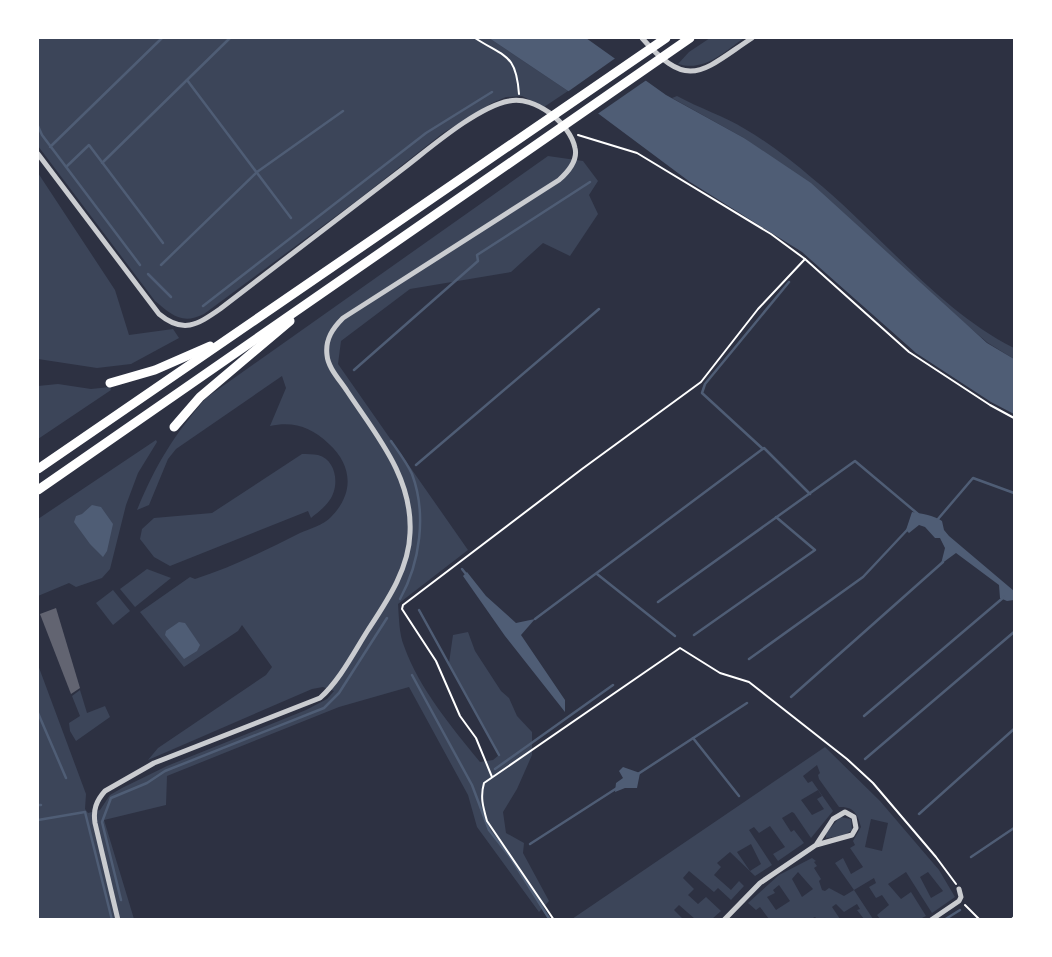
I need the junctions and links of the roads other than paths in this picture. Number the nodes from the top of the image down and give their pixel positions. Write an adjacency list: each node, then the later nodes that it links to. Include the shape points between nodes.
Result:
1 (642, 38): 4 (street, via 664,59 689,72 705,70)
2 (666, 38): 7 (highway)
3 (690, 38): 6 (highway)
4 (752, 38)
5 (38, 154): 14 (street, via 159,314 175,324 193,326 220,309 459,127 498,104 520,100 549,114 570,133 576,149 573,164 559,180 343,318 332,331 327,346 330,365 389,454 404,483 410,533 401,573 387,601 334,683 320,698 154,763 99,797 95,823)
6 (339, 281): 9 (highway, via 200,396); 11 (highway)
7 (220, 343): 8 (highway, via 155,370); 10 (highway)
8 (110, 383)
9 (174, 427)
10 (38, 469)
11 (38, 490)
12 (816, 845): 12 (street, via 836,816 846,812 854,818 856,828 852,835); 15 (street, via 760,883)
13 (959, 889): 16 (street, via 959,901)
14 (118, 920)
15 (724, 920)
16 (931, 920)

